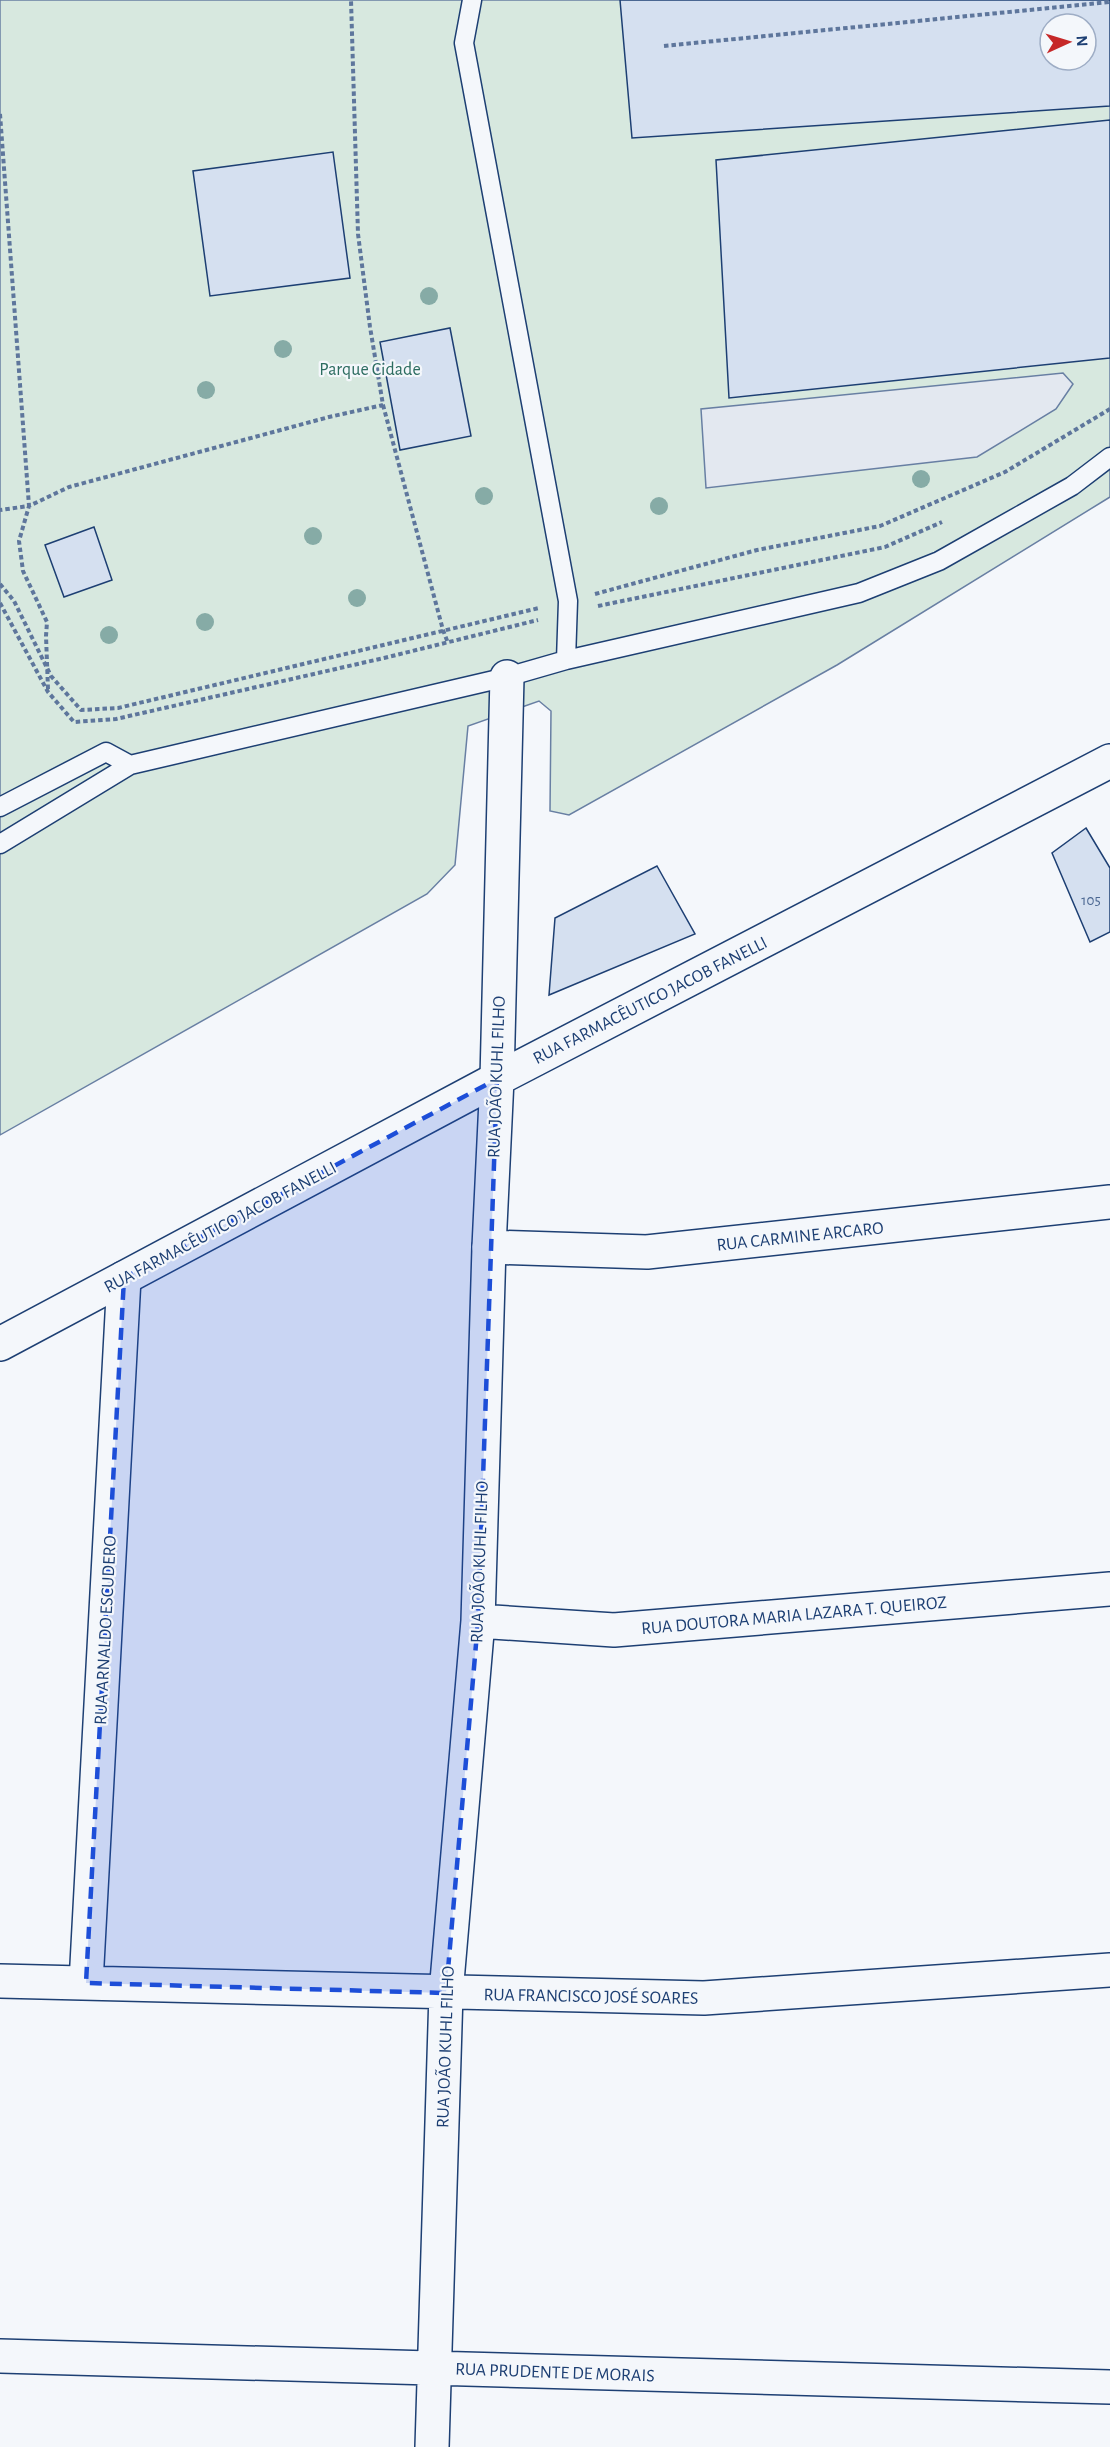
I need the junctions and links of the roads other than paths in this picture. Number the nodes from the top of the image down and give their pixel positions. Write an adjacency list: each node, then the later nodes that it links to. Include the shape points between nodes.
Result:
1 (472, 0): 3 (lane, via 464,43 568,607)
2 (1110, 457): 3 (lane, via 1072,486 939,561 859,593)
3 (566, 660): 4 (lane)
4 (507, 677): 6 (lane); 9 (street, RUA JOÃO KUHL FILHO)
5 (1110, 761): 9 (street, RUA FARMACÊUTICO JACOB FANELLI)
6 (130, 765): 7 (lane, via 106,752); 8 (lane)
7 (0, 807)
8 (0, 844)
9 (497, 1079): 11 (street, RUA JOÃO KUHL FILHO); 12 (street, RUA FARMACÊUTICO JACOB FANELLI)
10 (1110, 1202): 11 (street, RUA CARMINE ARCARO, via 647,1252)
11 (489, 1247): 15 (street, RUA JOÃO KUHL FILHO)
12 (124, 1278): 13 (street, RUA FARMACÊUTICO JACOB FANELLI); 18 (street, RUA ARNALDO ESCUDERO)
13 (0, 1344)
14 (1110, 1589): 15 (street, RUA DOUTORA MARIA LAZARA T. QUEIROZ, via 614,1630)
15 (478, 1621): 19 (street, RUA JOÃO KUHL FILHO)
16 (1110, 1970): 19 (street, RUA FRANCISCO JOSÉ SOARES, via 704,1998)
17 (0, 1981): 18 (street, RUA FRANCISCO JOSÉ SOARES)
18 (86, 1983): 19 (street, RUA FRANCISCO JOSÉ SOARES)
19 (446, 1993): 21 (street, RUA JOÃO KUHL FILHO)
20 (0, 2356): 21 (street, RUA PRUDENTE DE MORAIS)
21 (435, 2369): 22 (street, RUA PRUDENTE DE MORAIS); 23 (street, RUA JOÃO KUHL FILHO)
22 (1110, 2387)
23 (432, 2447)

